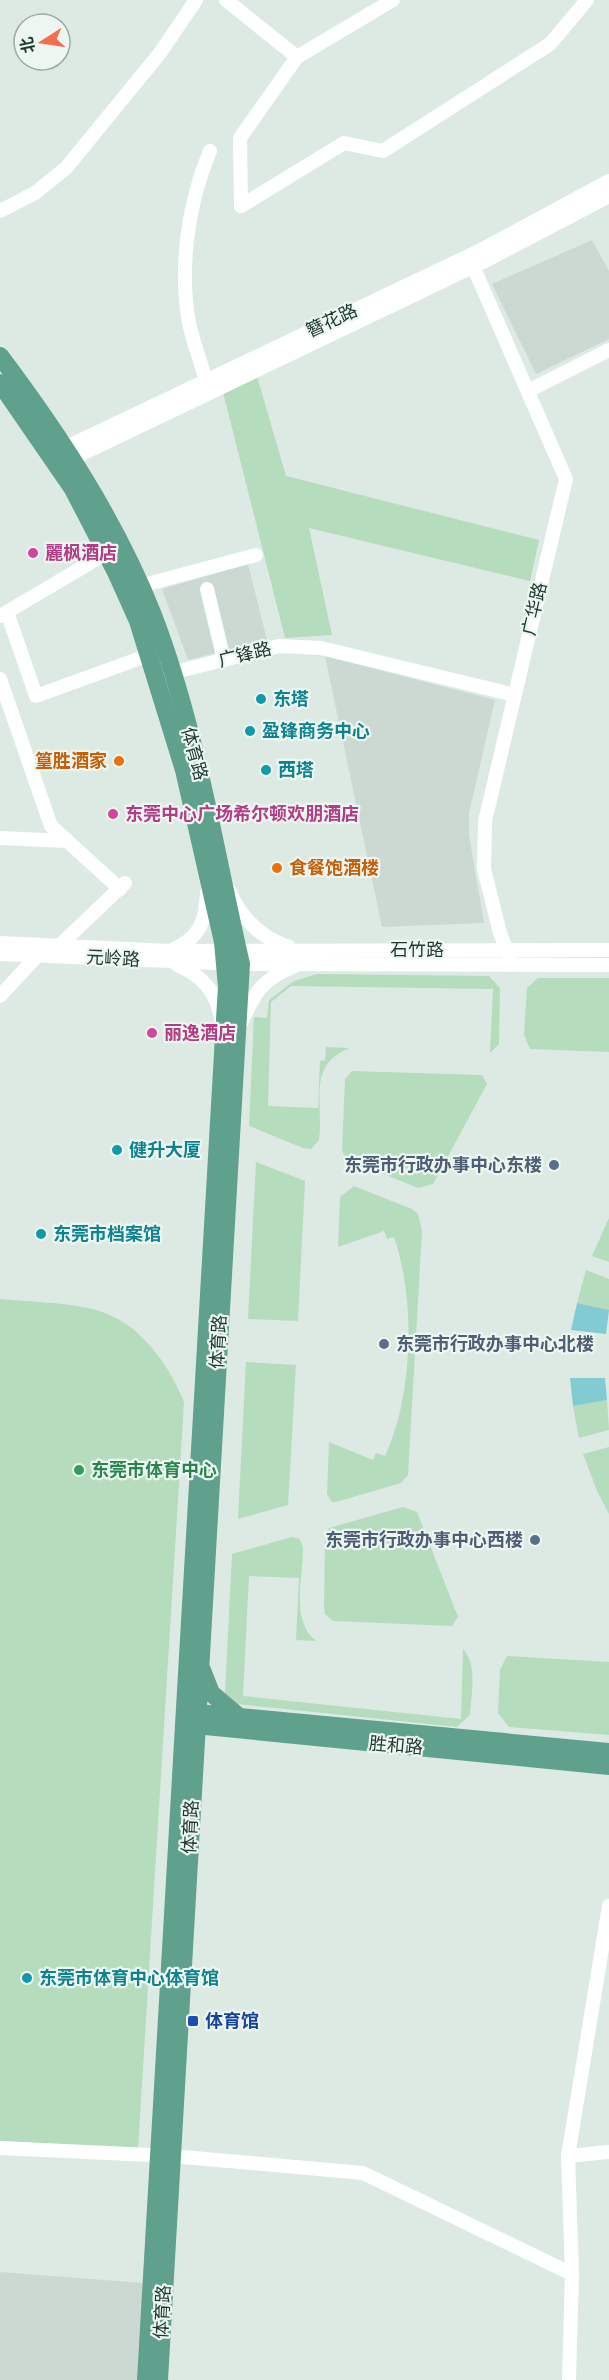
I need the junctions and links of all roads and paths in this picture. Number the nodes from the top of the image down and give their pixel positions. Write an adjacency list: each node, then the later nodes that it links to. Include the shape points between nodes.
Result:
1 (196, 0): 10 (street, via 160,53 66,168 35,193)
2 (226, 0): 6 (street)
3 (393, 0): 6 (street)
4 (587, 0): 5 (street)
5 (573, 6): 6 (street, via 550,44 383,151 344,143 241,206 240,138)
6 (297, 57)
7 (210, 151): 14 (street, via 199,177 185,280 189,323)
8 (609, 181): 14 (street, 簪花路, via 482,250)
9 (609, 196): 11 (street, 簪花路)
10 (0, 211)
11 (473, 266): 16 (street, 广华路); 17 (street, 簪花路)
12 (609, 350): 16 (street)
13 (0, 356): 17 (main road, 体育路)
14 (206, 381): 17 (street, 簪花路)
15 (0, 383): 17 (main road, 体育路)
16 (528, 391): 27 (street, 广华路, via 566,478)
17 (61, 456): 18 (main road, 体育路); 20 (main road, 体育路, via 109,523)
18 (107, 553): 22 (street); 23 (main road, 体育路)
19 (256, 555): 20 (street)
20 (140, 586): 25 (main road, 体育路)
21 (207, 589): 24 (street)
22 (3, 614): 23 (street, via 36,696)
23 (149, 655): 30 (main road, 体育路)
24 (224, 660): 25 (street, 广锋路); 27 (street, 广锋路, via 279,646 321,648)
25 (171, 673): 30 (main road, 体育路, via 199,766)
26 (0, 679): 29 (street, via 51,826)
27 (515, 695): 33 (street, 广华路, via 485,821 483,850 500,933)
28 (0, 838): 29 (street)
29 (67, 841): 32 (street, via 123,886)
30 (215, 874): 37 (street, via 203,926); 38 (main road, 体育路); 39 (street, via 246,920)
31 (0, 943): 32 (street, 元岭路)
32 (59, 946): 37 (street, 元岭路)
33 (508, 949): 34 (street, 石竹路); 39 (street, 石竹路); 40 (street, 广华路)
34 (609, 950)
35 (0, 954): 36 (street, 元岭路)
36 (37, 956): 37 (street, 元岭路); 42 (street)
37 (170, 956): 38 (street, 元岭路); 43 (street, via 211,989)
38 (232, 957): 39 (street, 石竹路); 43 (main road, 体育路)
39 (300, 957): 40 (street, 石竹路); 43 (street, via 258,988)
40 (512, 964): 41 (street, 石竹路)
41 (609, 964)
42 (0, 996)
43 (230, 1033): 44 (main road, 体育路); 45 (main road, 体育路)
44 (201, 1658): 45 (main road, 体育路); 46 (main road, via 211,1693)
45 (190, 1718): 46 (main road, 胜和路); 49 (main road, 体育路); 53 (main road, 体育路)
46 (238, 1723): 47 (main road, 胜和路); 48 (main road, 胜和路); 49 (main road, via 208,1745)
47 (609, 1752)
48 (609, 1766)
49 (194, 1775): 53 (main road, 体育路)
50 (609, 1906): 54 (street)
51 (0, 2148): 53 (street)
52 (609, 2152): 54 (street)
53 (165, 2155): 55 (street, via 363,2173); 56 (main road, 体育路); 57 (main road, 体育路)
54 (568, 2156): 55 (street)
55 (572, 2274): 58 (street)
56 (146, 2380)
57 (159, 2380)
58 (569, 2380)

